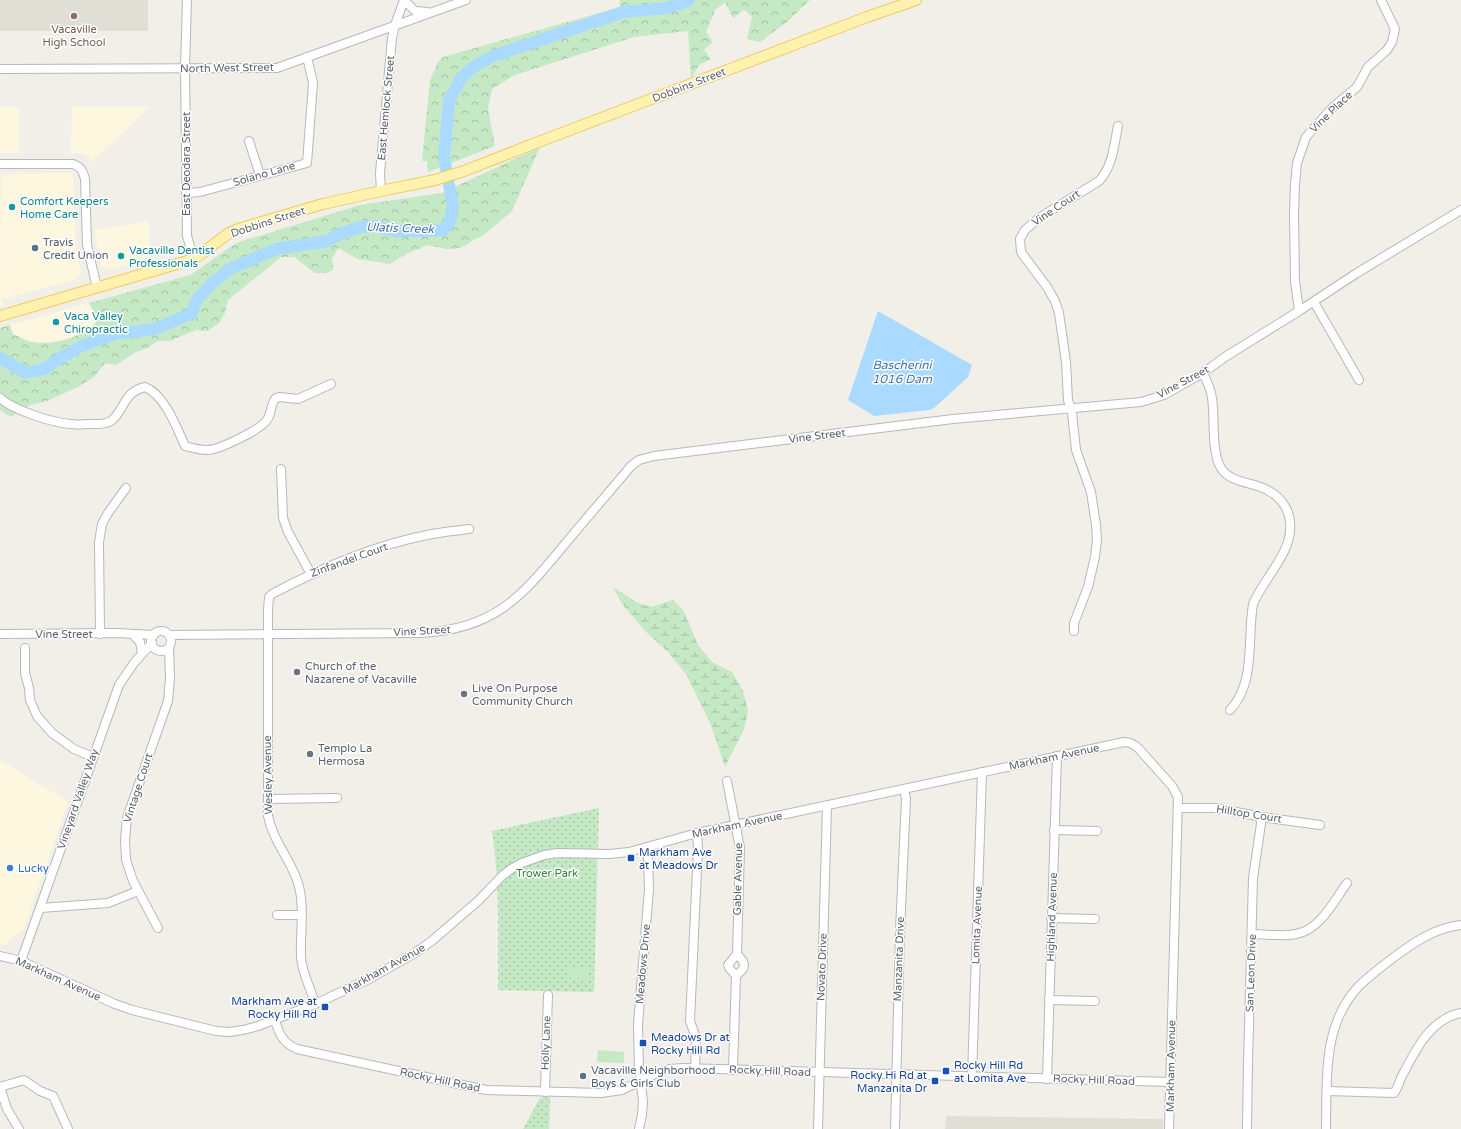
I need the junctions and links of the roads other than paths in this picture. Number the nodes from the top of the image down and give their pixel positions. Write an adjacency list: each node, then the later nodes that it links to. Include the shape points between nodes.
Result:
1 (187, 0): 9 (street, East Deodara Street)
2 (404, 0): 6 (street, via 412,9 419,12); 7 (street, East Hemlock Street)
3 (466, 0): 6 (street, North West Street)
4 (916, 0): 15 (main road, Dobbins Street, via 464,172)
5 (1381, 0): 21 (street, Vine Place, via 1395,29 1392,42 1368,67 1357,87 1333,107 1306,137 1297,162 1294,214 1295,281)
6 (436, 11): 7 (street, North West Street)
7 (395, 25): 8 (street, North West Street); 15 (street, East Hemlock Street, via 380,173)
8 (307, 57): 9 (street, North West Street, via 277,68); 14 (street, Solano Lane, via 313,92 307,163)
9 (186, 68): 10 (street, North West Street); 16 (street, East Deodara Street)
10 (0, 69)
11 (1118, 126): 27 (street, Vine Court, via 1110,165 1099,181 1039,218 1025,230 1020,239 1020,252 1047,287 1059,313)
12 (249, 141): 14 (street)
13 (0, 164): 19 (street, via 74,164 83,172 87,245)
14 (260, 175): 16 (street, Solano Lane, via 200,192)
15 (381, 191): 18 (main road, Dobbins Street, via 324,204 238,229)
16 (186, 193): 18 (street, East Deodara Street, via 186,236)
17 (1461, 210): 20 (street, Vine Street)
18 (194, 258): 19 (main road, Dobbins Street)
19 (97, 288): 22 (main road, Dobbins Street)
20 (1314, 302): 21 (street, Vine Street); 24 (street)
21 (1299, 311): 23 (street, Vine Street)
22 (0, 316)
23 (1203, 373): 27 (street, Vine Street, via 1164,395 1141,402); 42 (street, via 1212,397 1217,458 1221,468 1234,479 1264,488 1276,496 1284,505 1291,529 1284,553 1253,604 1244,689)
24 (1359, 380)
25 (331, 384): 26 (street, via 298,399 276,398 268,419 262,425 216,449 207,450 185,446 162,400 145,388 130,394 112,420 105,424 71,424 45,419 16,408)
26 (0, 398)
27 (1070, 408): 32 (street, Vine Court, via 1078,458 1091,492 1097,540 1088,587 1074,623); 33 (street, Vine Street, via 953,419 654,456 639,460 631,466 529,587 508,605 484,619 455,629 436,632)
28 (281, 469): 31 (street, via 284,518 288,532)
29 (126, 488): 35 (street, via 102,524 98,542)
30 (469, 529): 31 (street, Zinfandel Court, via 426,535 389,545)
31 (311, 574): 33 (street, Zinfandel Court, via 269,597)
32 (1074, 631)
33 (268, 633): 38 (street, Vine Street, via 190,634); 49 (street, Wesley Avenue)
34 (0, 634): 35 (street, Vine Street)
35 (100, 634): 36 (street, Vine Street)
36 (127, 634): 37 (street, Vine Street); 38 (street, Vine Street)
37 (135, 637): 38 (street, Vine Street); 40 (street, via 140,642)
38 (161, 643): 40 (street, Vineyard Valley Way); 41 (street); 60 (street, Vintage Court, via 169,668 168,701 125,829 126,860)
39 (25, 648): 44 (street, via 25,673 30,700 37,716 52,733 74,749)
40 (142, 653): 41 (street, Vineyard Valley Way)
41 (134, 663): 44 (street, Vineyard Valley Way, via 119,685)
42 (1230, 710)
43 (1057, 756): 45 (street, Markham Avenue); 51 (street, Markham Avenue, via 1124,742 1135,745 1177,793); 55 (street, Highland Avenue)
44 (93, 757): 61 (street, Vineyard Valley Way)
45 (982, 772): 47 (street, Markham Avenue); 83 (street, Lomita Avenue)
46 (727, 781): 53 (street, Gable Avenue)
47 (904, 789): 50 (street, Markham Avenue); 82 (street, Manzanita Drive, via 906,799)
48 (337, 798): 49 (street)
49 (268, 799): 63 (street, Wesley Avenue, via 270,826 298,883)
50 (826, 806): 53 (street, Markham Avenue); 81 (street, Novato Drive)
51 (1178, 808): 52 (street, Hilltop Court, via 1216,808); 86 (street, Markham Avenue)
52 (1262, 817): 54 (street, Hilltop Court); 68 (street, San Leon Drive, via 1253,878)
53 (736, 824): 57 (street, Markham Avenue); 69 (street, Gable Avenue, via 740,848)
54 (1320, 825)
55 (1054, 830): 56 (street); 64 (street, Highland Avenue)
56 (1097, 831)
57 (697, 833): 58 (street, Markham Avenue); 79 (street, via 690,1021 696,1038)
58 (646, 848): 76 (street, Markham Avenue, via 609,854 558,853 522,863 502,876 479,900 415,953 369,979); 85 (street, Meadows Drive, via 649,889 638,1024)
59 (1347, 883): 68 (street, via 1318,922 1305,932 1286,935)
60 (138, 891): 61 (street, via 108,903); 67 (street, Vintage Court)
61 (41, 908): 71 (street, Vineyard Valley Way)
62 (277, 915): 63 (street)
63 (301, 915): 76 (street, Wesley Avenue, via 301,958)
64 (1051, 918): 65 (street); 74 (street, Highland Avenue)
65 (1095, 919)
66 (1461, 925): 88 (street, via 1430,934 1417,941 1369,976 1358,988 1343,1008 1332,1036)
67 (158, 928)
68 (1253, 934): 96 (street, San Leon Drive)
69 (737, 954): 72 (street, Gable Avenue, via 744,965); 72 (street, Gable Avenue, via 728,965)
70 (0, 956): 71 (street, Markham Avenue)
71 (21, 961): 78 (street, Markham Avenue, via 115,1004 200,1028 229,1032)
72 (736, 976): 80 (street, Gable Avenue)
73 (548, 994): 89 (street, Holly Lane)
74 (1049, 1000): 75 (street); 84 (street, Highland Avenue)
75 (1095, 1001)
76 (315, 1004): 78 (street, Markham Avenue)
77 (1461, 1013): 88 (street, via 1445,1019 1432,1028 1394,1093)
78 (275, 1020): 89 (street, Rocky Hill Road, via 283,1040 297,1049 486,1090)
79 (695, 1069): 80 (street, Rocky Hill Road); 85 (street, Rocky Hill Road, via 670,1070)
80 (733, 1070): 81 (street, Rocky Hill Road)
81 (819, 1072): 82 (street, Rocky Hill Road); 93 (street, Novato Drive)
82 (897, 1075): 83 (street, Rocky Hill Road); 94 (street, Manzanita Drive)
83 (972, 1077): 84 (street, Rocky Hill Road)
84 (1047, 1079): 86 (street, Rocky Hill Road)
85 (640, 1081): 89 (street, Rocky Hill Road, via 622,1090 601,1094); 92 (street, Meadows Drive, via 643,1101)
86 (1170, 1082): 95 (street, Markham Avenue)
87 (0, 1087): 90 (street); 91 (street, via 24,1080 53,1096)
88 (1327, 1091): 97 (street)
89 (545, 1092)
90 (19, 1129)
91 (68, 1129)
92 (639, 1129)
93 (818, 1129)
94 (895, 1129)
95 (1169, 1129)
96 (1247, 1129)
97 (1326, 1129)

